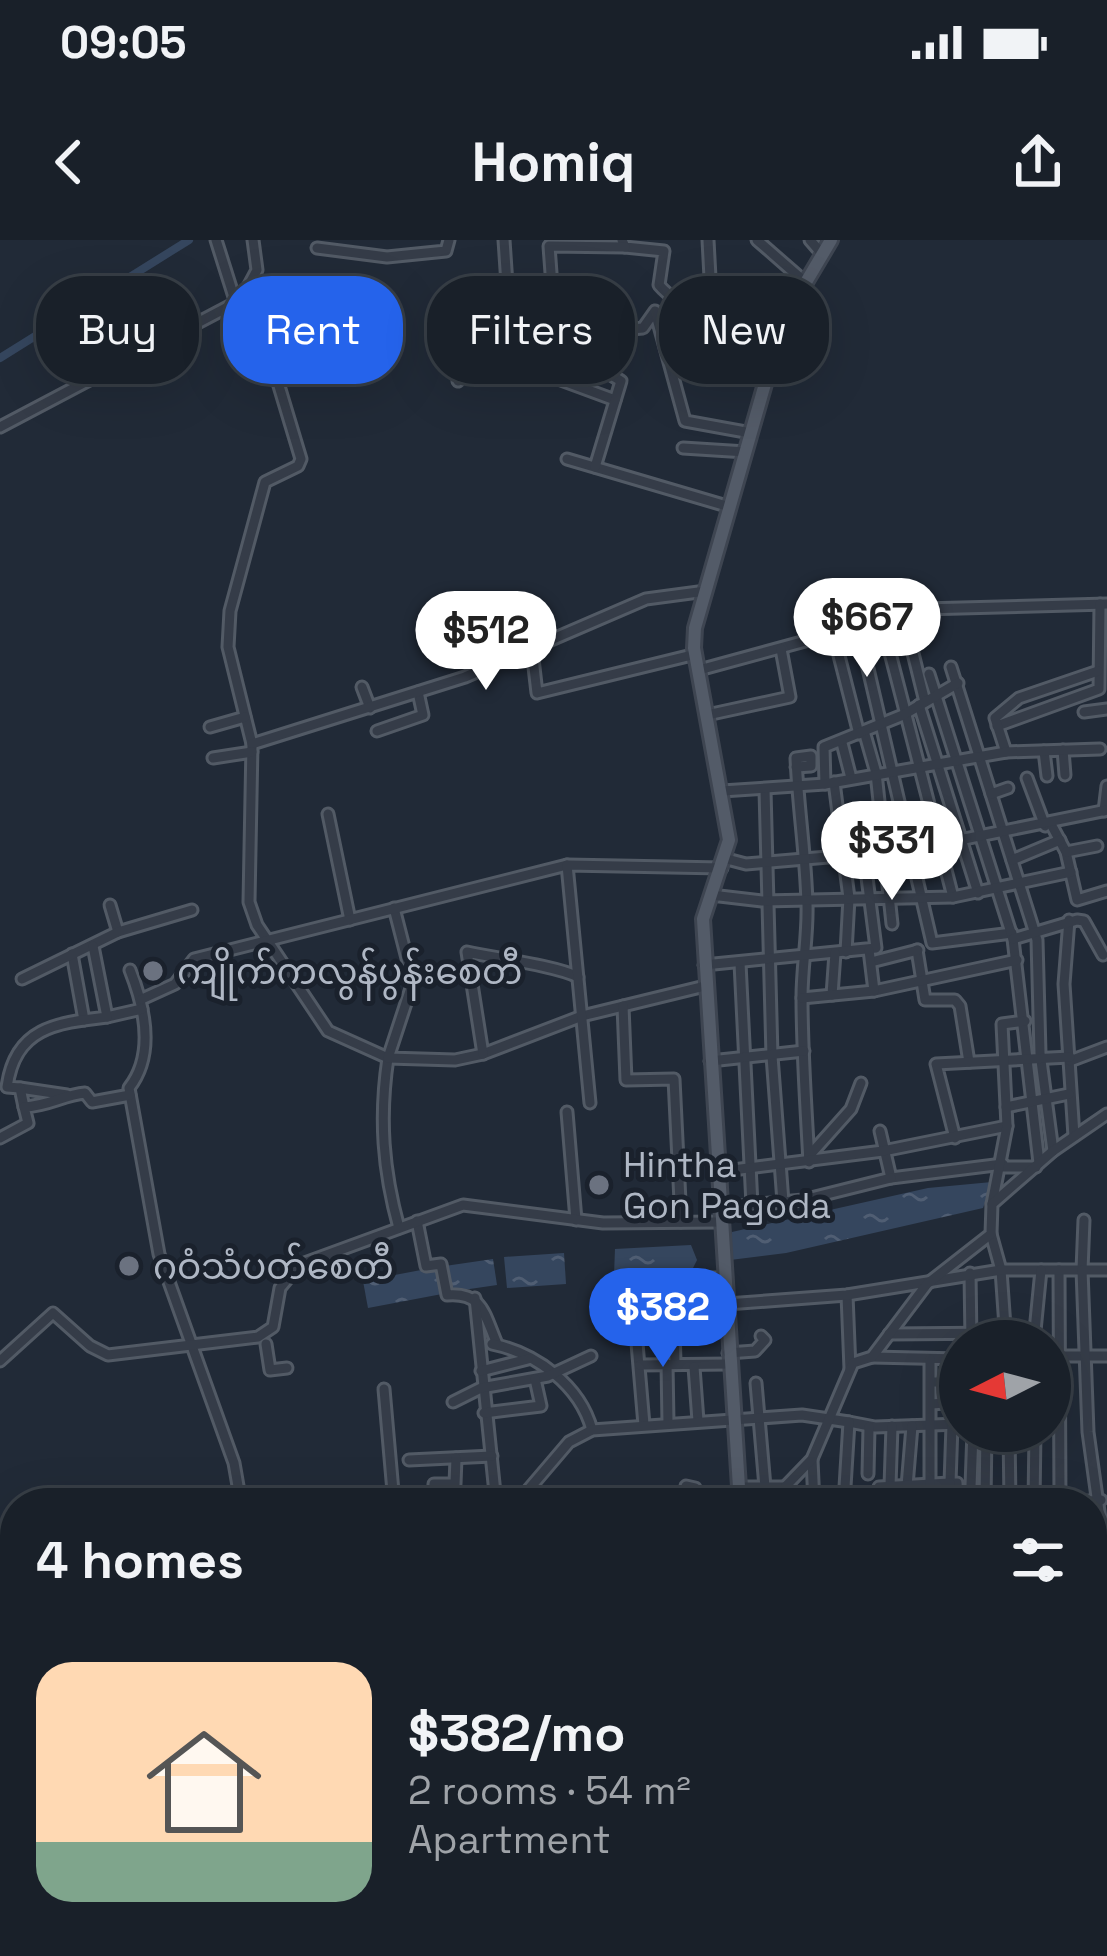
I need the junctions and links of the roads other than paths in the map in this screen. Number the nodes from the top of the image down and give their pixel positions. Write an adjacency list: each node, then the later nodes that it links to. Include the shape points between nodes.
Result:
1 (216, 240): 13 (street)
2 (253, 240): 14 (street)
3 (449, 240): 11 (street, via 446,251 386,257)
4 (504, 240): 15 (street)
5 (708, 240): 18 (street)
6 (757, 240): 19 (street)
7 (810, 240): 12 (street)
8 (831, 240): 12 (main road)
9 (623, 243): 10 (street); 16 (street, via 549,246)
10 (665, 246): 17 (street)
11 (317, 248)
12 (822, 254): 20 (main road)
13 (224, 276)
14 (254, 276)
15 (506, 276)
16 (549, 276)
17 (660, 276)
18 (710, 276)
19 (799, 276)
20 (808, 276)
21 (223, 307): 30 (street)
22 (659, 320): 23 (street, via 655,310)
23 (635, 329)
24 (278, 384): 61 (street, via 301,459 265,482 230,611 228,646)
25 (566, 384): 29 (street)
26 (620, 384): 29 (street)
27 (676, 384): 31 (street, via 685,422)
28 (765, 384): 31 (main road)
29 (615, 400): 35 (street)
30 (0, 427)
31 (751, 433): 33 (main road)
32 (683, 448): 33 (street)
33 (746, 452): 36 (main road)
34 (567, 459): 35 (street)
35 (595, 467): 36 (street)
36 (730, 507): 37 (main road)
37 (706, 591): 44 (street, via 646,599); 45 (main road)
38 (1103, 604): 39 (street, via 953,604); 48 (street)
39 (883, 622): 40 (street); 42 (street)
40 (859, 630): 41 (street); 62 (street)
41 (834, 636): 43 (street); 66 (street)
42 (887, 642): 55 (street, via 910,641); 60 (street)
43 (781, 649): 47 (street); 59 (street, via 790,698)
44 (532, 650): 45 (street, via 537,693); 53 (street)
45 (696, 654): 47 (main road)
46 (952, 667): 50 (street)
47 (699, 670): 59 (main road)
48 (1098, 671): 52 (street); 64 (street, via 1012,702 995,718)
49 (929, 674): 54 (street)
50 (958, 683): 54 (street); 74 (street)
51 (362, 687): 56 (street)
52 (1103, 690): 64 (street)
53 (418, 692): 56 (street); 65 (street, via 422,715)
54 (937, 694): 55 (street); 75 (street)
55 (922, 704): 60 (street); 76 (street)
56 (370, 708): 68 (street)
57 (1107, 709): 58 (street)
58 (1084, 712)
59 (707, 715): 90 (main road)
60 (903, 715): 62 (street); 77 (street)
61 (245, 717): 63 (street); 68 (street)
62 (882, 723): 66 (street); 79 (street)
63 (211, 727)
64 (997, 727): 72 (street)
65 (376, 730)
66 (862, 732): 67 (street); 80 (street)
67 (842, 743): 83 (street); 85 (street, via 823,749)
68 (252, 748): 73 (street); 135 (street, via 246,885)
69 (1100, 749): 70 (street)
70 (1064, 750): 71 (street); 81 (street)
71 (1044, 751): 72 (street); 82 (street)
72 (1006, 752): 74 (street)
73 (213, 758)
74 (982, 758): 75 (street); 91 (street)
75 (958, 759): 76 (street); 98 (street)
76 (938, 763): 77 (street); 99 (street)
77 (917, 766): 79 (street); 101 (street)
78 (796, 767): 87 (street)
79 (895, 769): 80 (street); 103 (street)
80 (876, 773): 83 (street); 94 (street)
81 (1065, 775)
82 (1047, 776)
83 (851, 778): 85 (street)
84 (1027, 778): 96 (street)
85 (830, 783): 87 (street); 95 (street)
86 (1107, 786): 92 (street)
87 (797, 787): 89 (street); 108 (street)
88 (1008, 788): 91 (street)
89 (765, 790): 90 (street); 110 (street)
90 (722, 791): 111 (main road)
91 (991, 794): 97 (street)
92 (1106, 811): 96 (street)
93 (328, 814): 129 (street)
94 (881, 814): 95 (street); 106 (street)
95 (840, 821): 107 (street)
96 (1048, 825): 97 (street); 100 (street)
97 (1002, 834): 98 (street); 109 (street)
98 (982, 838): 99 (street); 115 (street)
99 (962, 840): 101 (street); 117 (street)
100 (1060, 840): 104 (street); 109 (street)
101 (936, 845): 103 (street); 120 (street)
102 (1097, 846): 104 (street)
103 (910, 850): 106 (street); 122 (street)
104 (1066, 852): 113 (street)
105 (864, 854): 106 (street); 107 (street); 123 (street)
106 (885, 854): 125 (street)
107 (842, 855): 108 (street); 121 (street)
108 (803, 859): 110 (street); 119 (street)
109 (1012, 860): 114 (street)
110 (769, 861): 111 (street); 124 (street)
111 (724, 863): 112 (street); 118 (main road)
112 (567, 865): 127 (street); 149 (street)
113 (1071, 872): 114 (street); 116 (street, via 1077,900)
114 (1021, 883): 115 (street); 133 (street)
115 (999, 889): 117 (street); 134 (street)
116 (1107, 891)
117 (978, 893): 120 (street)
118 (711, 896): 124 (street); 147 (main road)
119 (807, 897): 121 (street); 124 (street); 141 (street)
120 (953, 897): 122 (street)
121 (849, 898): 123 (street); 139 (street)
122 (922, 898): 125 (street); 136 (street)
123 (870, 899): 125 (street); 143 (street, via 877,946)
124 (771, 900): 142 (street)
125 (890, 900): 131 (street)
126 (110, 905): 132 (street)
127 (394, 908): 129 (street); 168 (street, via 413,982)
128 (192, 910): 132 (street)
129 (350, 920): 135 (street)
130 (1069, 920): 133 (street); 144 (street, via 1084,921); 171 (street)
131 (892, 925)
132 (118, 932): 137 (street)
133 (1034, 933): 134 (street); 169 (street)
134 (1013, 936): 136 (street); 145 (street)
135 (267, 941): 156 (street, via 194,959 175,984); 168 (street, via 328,1031)
136 (933, 945): 138 (street)
137 (93, 946): 140 (street); 159 (street)
138 (917, 950): 143 (street); 151 (street)
139 (841, 953): 141 (street); 143 (street); 154 (street)
140 (72, 954): 150 (street); 160 (street)
141 (803, 955): 142 (street); 155 (street)
142 (772, 956): 146 (street); 165 (street)
143 (870, 956): 153 (street)
144 (1103, 956)
145 (1018, 960): 151 (street); 161 (street)
146 (740, 963): 147 (street); 166 (street)
147 (704, 965): 152 (main road)
148 (130, 970): 156 (street)
149 (578, 977): 158 (street); 164 (street, via 467,952)
150 (22, 979)
151 (920, 980): 153 (street); 173 (street, via 926,1000 960,1006)
152 (706, 986): 157 (street); 172 (main road)
153 (874, 991): 154 (street)
154 (832, 995): 155 (street)
155 (802, 998): 163 (street)
156 (142, 1004): 159 (street); 178 (street, via 147,1060)
157 (622, 1006): 158 (street); 207 (street, via 626,1080 674,1079)
158 (582, 1016): 164 (street); 180 (street)
159 (107, 1017): 160 (street)
160 (84, 1020): 175 (street, via 28,1035 7,1087)
161 (1025, 1021): 167 (street); 170 (street, via 1002,1024)
162 (1107, 1047): 171 (street)
163 (804, 1051): 165 (street); 193 (street)
164 (483, 1054): 168 (street)
165 (772, 1056): 166 (street); 194 (street)
166 (743, 1057): 172 (street); 197 (street)
167 (1028, 1057): 169 (street); 170 (street); 181 (street)
168 (388, 1058): 208 (street, via 380,1107)
169 (1040, 1058): 171 (street); 179 (street)
170 (1005, 1059): 173 (street); 183 (street)
171 (1070, 1059): 176 (street)
172 (710, 1061): 198 (main road)
173 (969, 1062): 190 (street, via 934,1069)
174 (862, 1083): 193 (street)
175 (20, 1088): 177 (street); 182 (street)
176 (1070, 1094): 179 (street); 188 (street)
177 (67, 1095): 178 (street, via 85,1093 92,1102); 182 (street)
178 (130, 1095): 236 (street, via 146,1160 147,1212)
179 (1045, 1100): 181 (street); 191 (street)
180 (590, 1103)
181 (1030, 1103): 183 (street); 195 (street)
182 (24, 1107): 189 (street, via 28,1123)
183 (1006, 1107): 186 (street)
184 (567, 1112): 204 (street)
185 (1107, 1114): 188 (street)
186 (1007, 1126): 190 (street); 196 (street)
187 (880, 1131): 192 (street)
188 (1074, 1136): 191 (street)
189 (0, 1138)
190 (955, 1138): 192 (street)
191 (1053, 1150): 195 (street)
192 (883, 1151): 193 (street); 199 (street)
193 (809, 1159): 194 (street)
194 (779, 1165): 197 (street); 200 (street)
195 (1037, 1165): 196 (street); 201 (street)
196 (1003, 1166): 199 (street); 201 (street)
197 (749, 1167): 198 (street); 202 (street)
198 (716, 1172): 203 (main road)
199 (891, 1178): 200 (street)
200 (783, 1202): 202 (street)
201 (992, 1204): 209 (street)
202 (752, 1205): 203 (street)
203 (719, 1215): 207 (street); 216 (main road)
204 (576, 1220): 206 (street, via 475,1204); 207 (street)
205 (1084, 1220): 213 (street)
206 (417, 1221): 208 (street); 219 (street, via 426,1266 441,1264 447,1295)
207 (681, 1222)
208 (399, 1228): 232 (street, via 299,1265 280,1288)
209 (992, 1234): 210 (street); 217 (street)
210 (1001, 1270): 211 (street); 215 (street); 225 (street)
211 (1041, 1270): 212 (street); 226 (street)
212 (1059, 1270): 213 (street); 227 (street)
213 (1082, 1270): 214 (street); 239 (street)
214 (1107, 1270)
215 (970, 1274): 217 (street); 224 (street)
216 (723, 1278): 221 (main road); 223 (street, via 669,1278)
217 (940, 1278): 218 (street); 229 (street)
218 (847, 1295): 221 (street); 251 (street)
219 (475, 1298): 233 (street); 235 (street)
220 (698, 1305): 223 (street)
221 (724, 1305): 243 (main road)
222 (635, 1320): 248 (street)
223 (674, 1320): 228 (street); 247 (street)
224 (971, 1320)
225 (1004, 1320)
226 (1036, 1320)
227 (1056, 1320)
228 (697, 1324)
229 (889, 1334): 231 (street); 241 (street)
230 (760, 1336): 243 (street, via 765,1340 755,1351)
231 (939, 1336)
232 (264, 1342): 236 (street); 250 (street, via 269,1370)
233 (497, 1344): 235 (street); 242 (street)
234 (861, 1344): 241 (street)
235 (481, 1345): 252 (street)
236 (190, 1348): 246 (street, via 108,1355 53,1312); 296 (street)
237 (591, 1356): 253 (street)
238 (1071, 1356): 239 (street)
239 (1084, 1356): 240 (street); 311 (street)
240 (1107, 1356)
241 (867, 1358): 244 (street); 251 (street)
242 (529, 1359): 252 (street); 253 (street)
243 (728, 1359): 249 (street); 265 (main road)
244 (930, 1359): 245 (street); 255 (street)
245 (939, 1359)
246 (0, 1361)
247 (671, 1363): 248 (street); 249 (street); 269 (street)
248 (640, 1365): 270 (street)
249 (694, 1367): 267 (street)
250 (287, 1369)
251 (850, 1369): 266 (street)
252 (482, 1371): 258 (street)
253 (553, 1372): 254 (street); 276 (street)
254 (535, 1378): 258 (street); 263 (street, via 541,1406)
255 (931, 1382): 256 (street); 261 (street)
256 (939, 1382)
257 (756, 1383): 264 (street)
258 (482, 1388): 260 (street); 263 (street)
259 (384, 1389): 297 (street)
260 (453, 1402)
261 (932, 1404): 262 (street); 271 (street)
262 (939, 1404)
263 (484, 1413): 283 (street)
264 (758, 1417): 265 (street); 266 (street); 294 (street)
265 (733, 1419): 267 (street); 302 (main road)
266 (830, 1419): 268 (street); 285 (street)
267 (698, 1421): 269 (street)
268 (849, 1422): 275 (street); 304 (street)
269 (668, 1423): 270 (street)
270 (644, 1424): 276 (street)
271 (932, 1425): 272 (street); 274 (street); 293 (street)
272 (939, 1425)
273 (892, 1426): 274 (street); 275 (street); 292 (street)
274 (912, 1426): 292 (street)
275 (869, 1427): 287 (street)
276 (592, 1430): 300 (street, via 569,1442)
277 (955, 1452): 289 (street)
278 (972, 1452): 290 (street)
279 (986, 1452): 288 (street)
280 (1009, 1452): 308 (street)
281 (1035, 1452): 309 (street)
282 (1062, 1452): 310 (street)
283 (492, 1456): 284 (street); 299 (street)
284 (456, 1458): 286 (street); 298 (street, via 455,1484)
285 (812, 1459): 295 (street); 303 (street)
286 (410, 1460)
287 (868, 1474)
288 (985, 1482): 290 (street); 307 (street)
289 (954, 1483): 290 (street); 293 (street); 306 (street)
290 (971, 1484)
291 (686, 1486): 301 (street)
292 (900, 1486): 293 (street); 305 (street)
293 (928, 1486)
294 (765, 1487): 295 (street)
295 (785, 1487)
296 (238, 1488)
297 (393, 1488)
298 (434, 1488)
299 (495, 1488)
300 (530, 1488)
301 (695, 1488)
302 (739, 1488)
303 (813, 1488)
304 (845, 1488)
305 (885, 1488)
306 (955, 1488)
307 (985, 1488)
308 (1010, 1488)
309 (1034, 1488)
310 (1066, 1488)
311 (1099, 1488)

